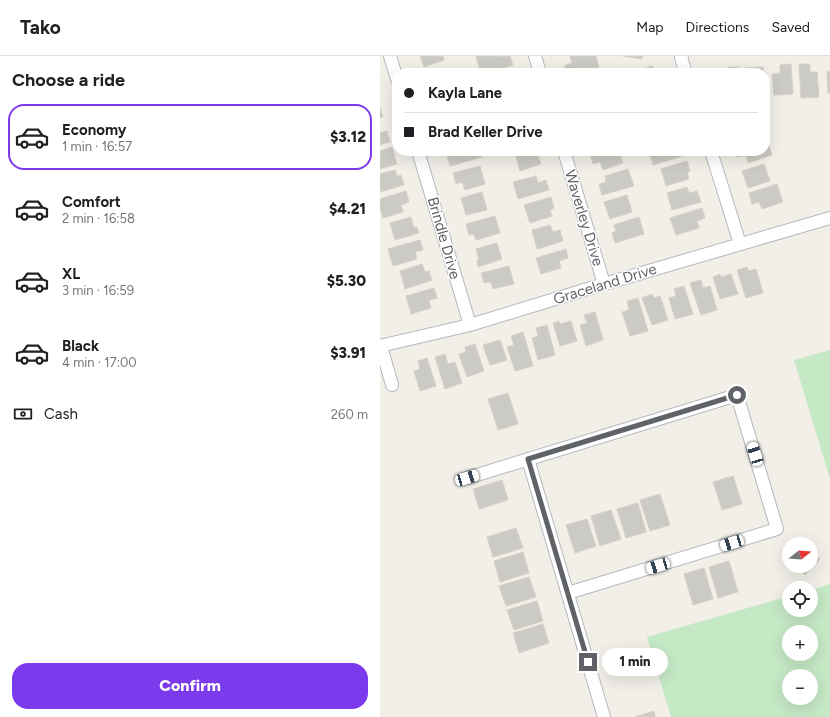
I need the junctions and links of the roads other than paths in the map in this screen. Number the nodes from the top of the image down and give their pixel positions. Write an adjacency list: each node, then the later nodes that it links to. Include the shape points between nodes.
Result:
1 (390, 56): 4 (street)
2 (535, 56): 5 (street)
3 (682, 56): 6 (street)
4 (394, 68)
5 (539, 68)
6 (684, 68)
7 (419, 156): 13 (street, Brindle Drive)
8 (566, 156): 12 (street, Waverley Drive)
9 (713, 156): 11 (street)
10 (830, 218): 11 (street, Graceland Drive)
11 (740, 244): 12 (street, Graceland Drive)
12 (604, 284): 13 (street, Graceland Drive)
13 (470, 325): 14 (street, Graceland Drive)
14 (380, 346): 15 (street)
15 (392, 385)
16 (528, 459): 17 (street); 18 (street); 18 (street, via 737,395 778,529)
17 (467, 478)
18 (568, 593): 19 (street)
19 (604, 717)

